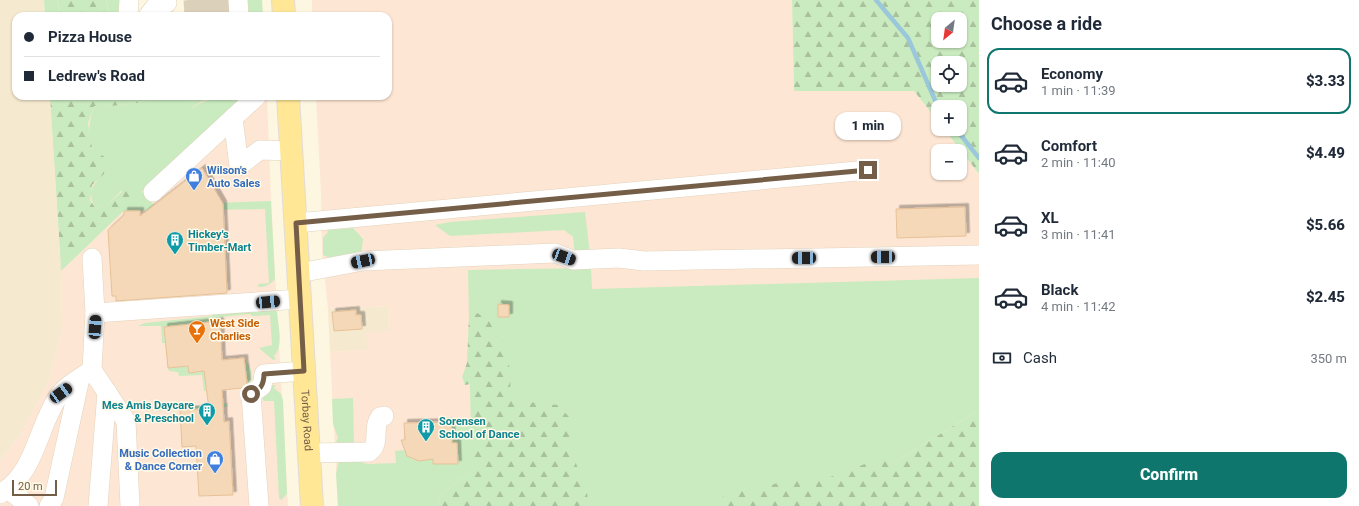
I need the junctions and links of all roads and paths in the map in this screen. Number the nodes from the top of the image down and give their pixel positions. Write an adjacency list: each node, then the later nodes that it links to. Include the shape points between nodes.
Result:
1 (129, 0): 5 (street)
2 (238, 0): 7 (street)
3 (283, 0): 8 (main road)
4 (167, 6): 6 (street, via 155,7)
5 (128, 12)
6 (151, 12)
7 (239, 12)
8 (284, 12)
9 (253, 100): 11 (street)
10 (288, 100): 12 (main road, Torbay Road)
11 (233, 118): 12 (street, via 239,166 260,150); 14 (street)
12 (292, 151): 15 (main road, Torbay Road)
13 (868, 170): 15 (street)
14 (153, 192)
15 (296, 223): 18 (main road, Torbay Road)
16 (979, 255): 18 (street, via 644,261 619,258 573,260 555,253 363,261)
17 (92, 258): 20 (street)
18 (299, 273): 19 (main road, Torbay Road)
19 (300, 299): 20 (street); 21 (main road, Torbay Road)
20 (96, 313): 22 (street)
21 (304, 371): 25 (main road, Torbay Road); 31 (street, via 264,374 262,386 251,394)
22 (86, 374): 23 (street); 26 (street, via 61,393 51,408 29,462); 28 (street, via 54,498)
23 (107, 392): 29 (street); 30 (street, via 126,421)
24 (384, 416): 25 (street, via 377,421 376,442 369,452)
25 (310, 452): 32 (main road, Torbay Road)
26 (4, 491): 27 (street)
27 (29, 506)
28 (49, 506)
29 (98, 506)
30 (130, 506)
31 (259, 506)
32 (312, 506)

